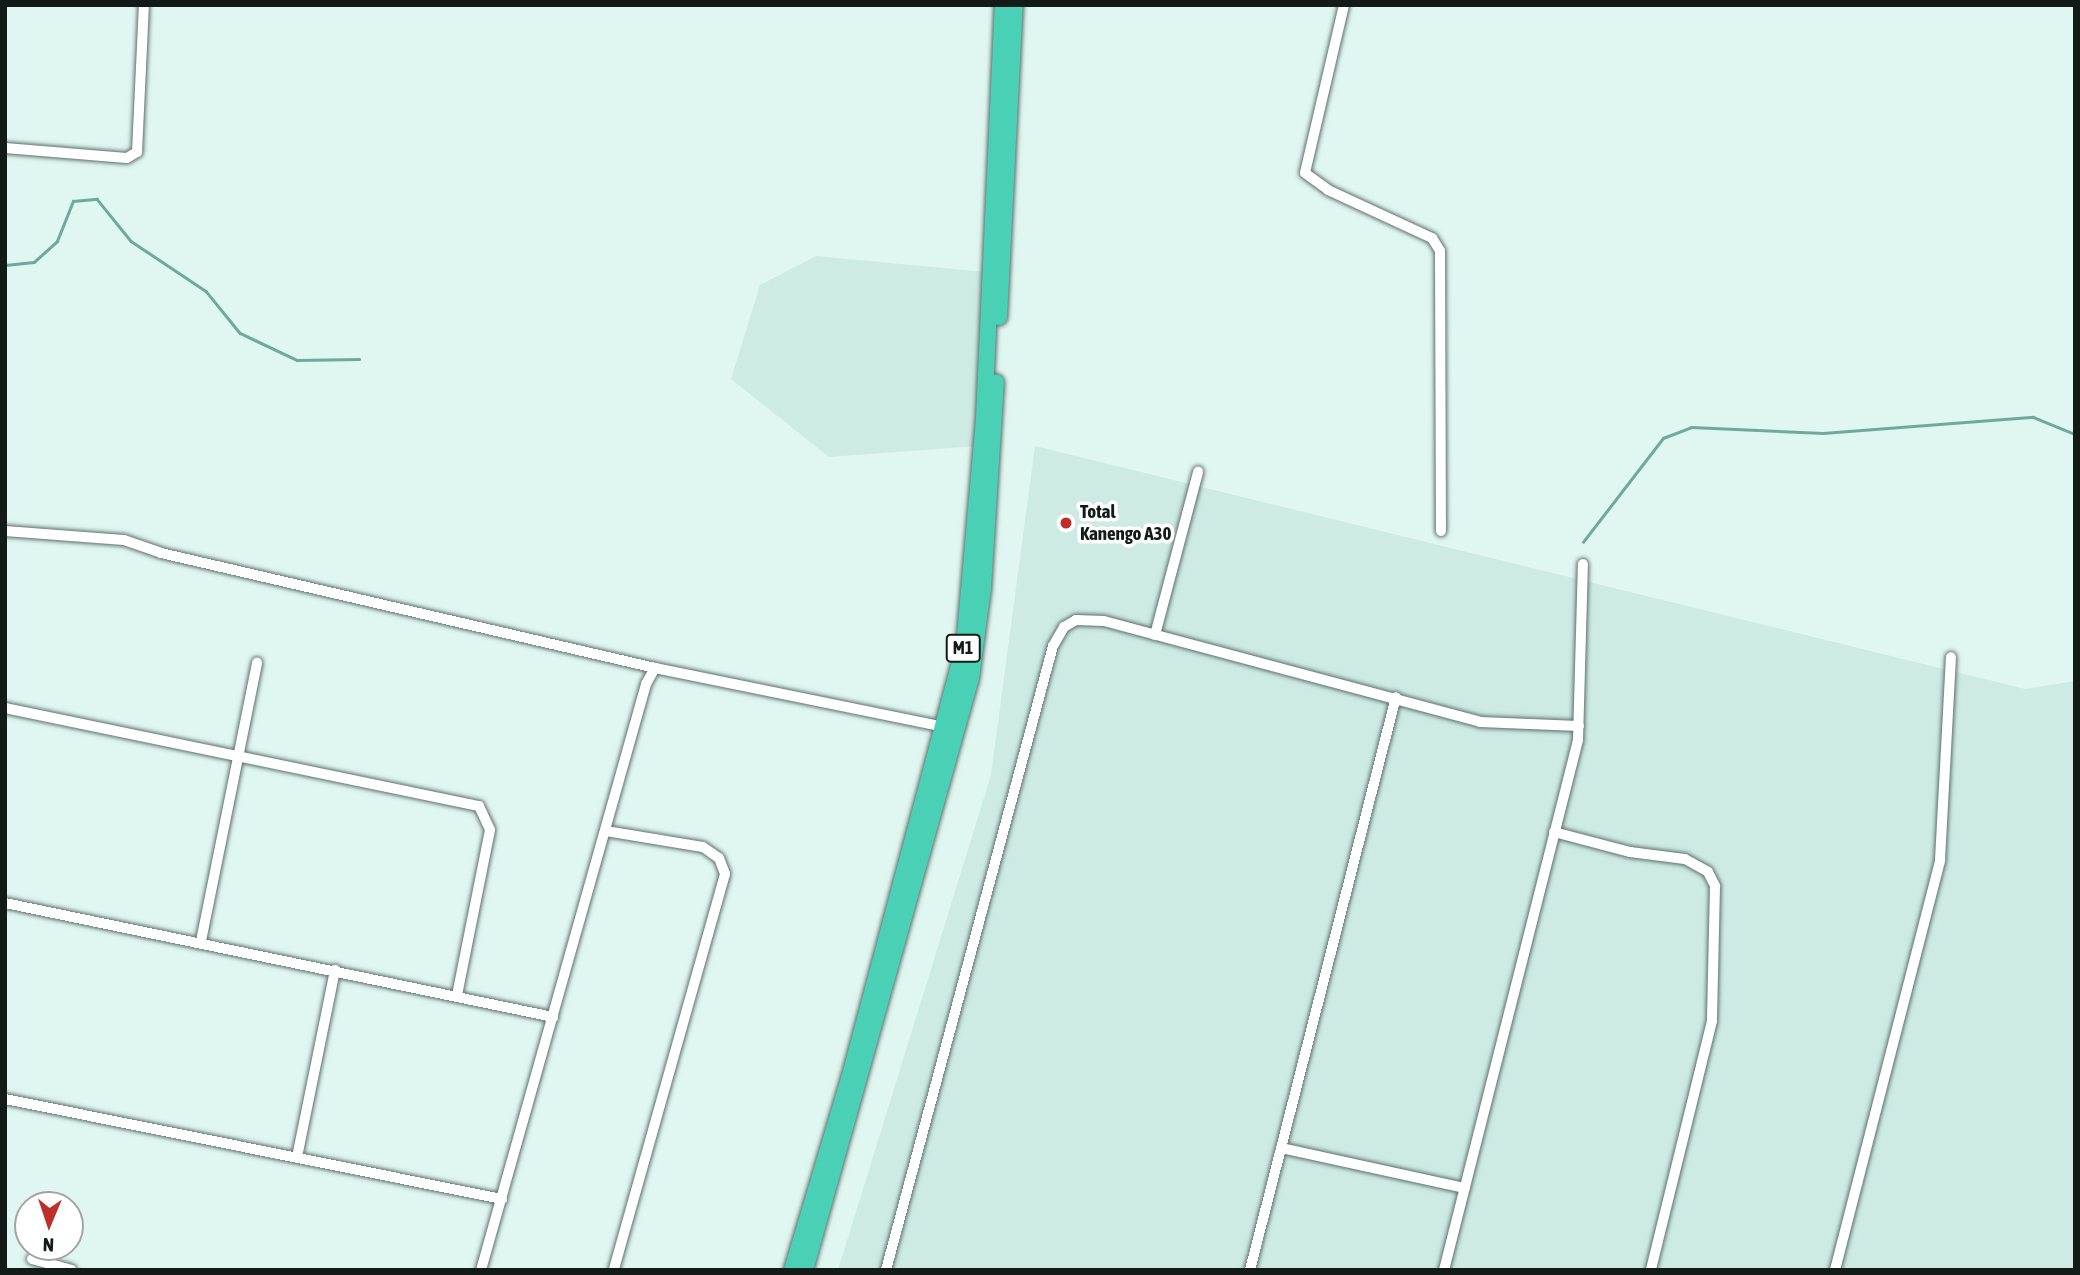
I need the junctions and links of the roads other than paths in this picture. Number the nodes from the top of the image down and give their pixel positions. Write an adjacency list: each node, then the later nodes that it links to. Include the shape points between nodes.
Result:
1 (144, 5): 5 (street, via 140,146 133,156)
2 (1003, 5): 17 (highway, M1, via 975,537)
3 (1014, 5): 17 (highway, M1, via 979,626)
4 (1344, 5): 8 (street, via 1305,173 1328,190 1432,239 1440,250)
5 (5, 148)
6 (1198, 472): 10 (street)
7 (5, 531): 13 (street, via 124,540 162,553)
8 (1441, 531)
9 (1583, 564): 16 (street)
10 (1156, 635): 14 (street); 37 (street, via 1089,619 1069,623 1053,646)
11 (1951, 657): 41 (street, via 1941,860)
12 (257, 663): 18 (street)
13 (656, 668): 17 (street); 19 (street, via 646,684)
14 (1396, 697): 16 (street, via 1480,722); 27 (street)
15 (5, 708): 18 (street)
16 (1579, 726): 20 (street)
17 (951, 728): 35 (highway, M1); 36 (highway, M1)
18 (238, 756): 22 (street); 24 (street, via 470,802 486,813 490,830)
19 (606, 831): 25 (street); 34 (street, via 703,847 719,858 725,874)
20 (1554, 832): 29 (street); 40 (street, via 1637,854 1685,859 1708,872 1715,886 1712,1020)
21 (5, 903): 22 (street)
22 (201, 941): 23 (street)
23 (335, 970): 24 (street); 28 (street)
24 (457, 995): 25 (street)
25 (553, 1017): 30 (street)
26 (5, 1099): 28 (street)
27 (1281, 1148): 29 (street); 38 (street)
28 (297, 1157): 30 (street)
29 (1465, 1188): 39 (street)
30 (502, 1199): 33 (street)
31 (39, 1261): 32 (street)
32 (72, 1270)
33 (481, 1270)
34 (614, 1270)
35 (792, 1270)
36 (805, 1270)
37 (886, 1270)
38 (1250, 1270)
39 (1444, 1270)
40 (1651, 1270)
41 (1835, 1270)

